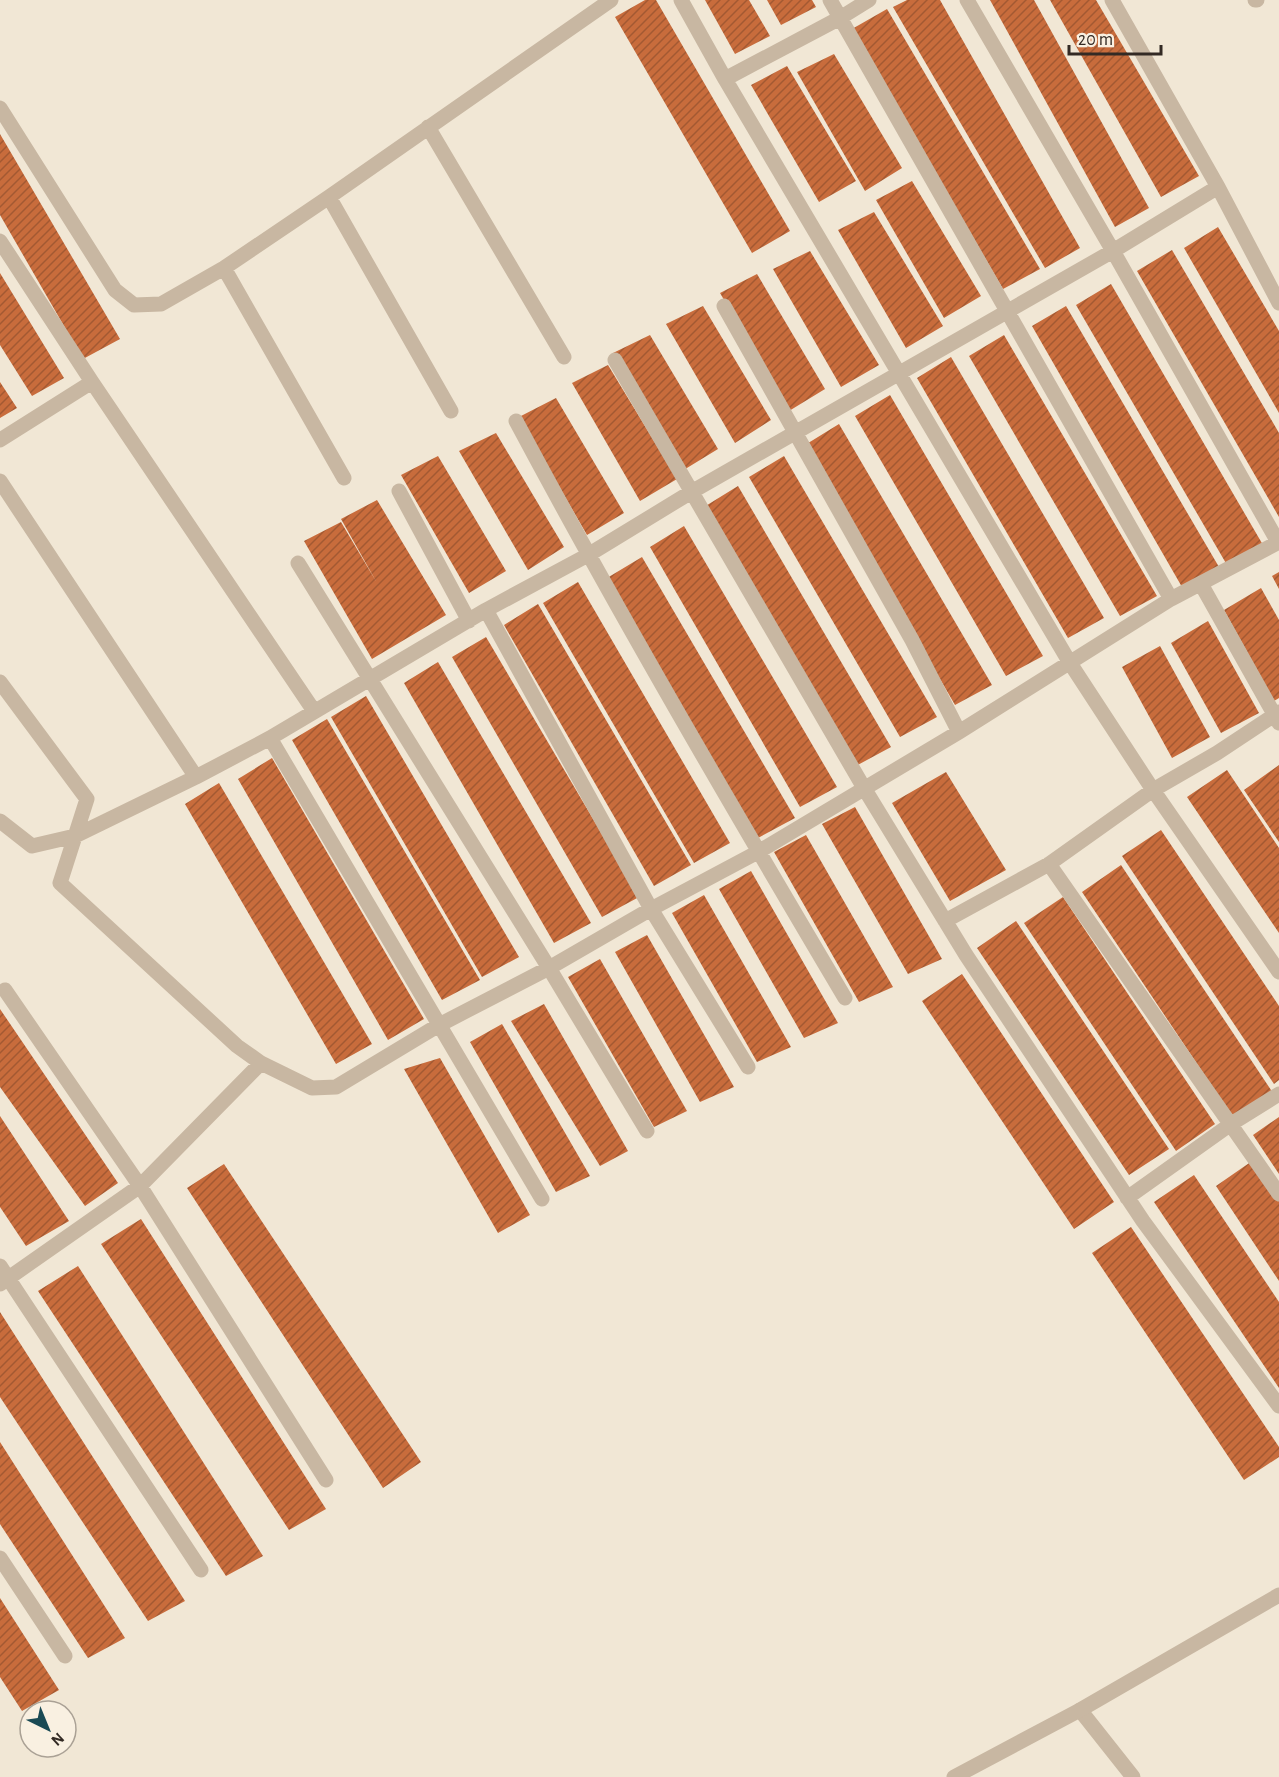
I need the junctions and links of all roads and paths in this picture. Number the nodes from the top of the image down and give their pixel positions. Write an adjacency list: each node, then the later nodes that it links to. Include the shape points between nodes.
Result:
1 (611, 0): 10 (street)
2 (681, 0): 8 (street)
3 (830, 0): 7 (street)
4 (869, 0): 7 (street)
5 (967, 0): 14 (street)
6 (1112, 0): 11 (street)
7 (840, 18): 8 (street); 18 (street)
8 (725, 79): 21 (street)
9 (0, 108): 15 (street, via 115,290 134,305 161,304)
10 (428, 127): 12 (street); 19 (street)
11 (1218, 187): 14 (street); 16 (street)
12 (329, 197): 15 (street); 23 (street)
13 (0, 242): 22 (street)
14 (1113, 251): 18 (street); 31 (street)
15 (224, 268): 27 (street)
16 (1279, 303)
17 (724, 306): 25 (street)
18 (1006, 310): 21 (street); 35 (street)
19 (564, 357)
20 (615, 360): 30 (street)
21 (900, 373): 25 (street); 38 (street)
22 (92, 382): 26 (street); 41 (street)
23 (450, 411)
24 (516, 420): 32 (street)
25 (794, 433): 30 (street); 43 (street, via 912,640)
26 (0, 440)
27 (344, 478)
28 (0, 482): 45 (street)
29 (399, 491): 37 (street)
30 (693, 491): 32 (street); 46 (street)
31 (1279, 542): 34 (street)
32 (588, 555): 36 (street); 50 (street)
33 (298, 564): 39 (street)
34 (1201, 585): 35 (street); 42 (street)
35 (1171, 599): 38 (street)
36 (486, 610): 37 (street); 52 (street)
37 (469, 621): 39 (street)
38 (1070, 663): 43 (street); 47 (street)
39 (371, 679): 41 (street); 54 (street)
40 (0, 682): 49 (street, via 87,799)
41 (314, 711): 44 (street)
42 (1277, 717): 47 (street)
43 (959, 732): 46 (street)
44 (270, 738): 45 (street); 58 (street)
45 (196, 777): 49 (street)
46 (864, 788): 50 (street); 53 (street)
47 (1153, 790): 51 (street); 55 (street)
48 (0, 821): 49 (street, via 32,846)
49 (75, 836): 59 (street, via 60,883)
50 (758, 852): 52 (street); 57 (street)
51 (1049, 864): 53 (street); 62 (street)
52 (651, 909): 54 (street); 60 (street)
53 (945, 921): 66 (street)
54 (549, 968): 58 (street); 63 (street)
55 (1279, 972)
56 (5, 990): 64 (street)
57 (844, 998)
58 (439, 1025): 59 (street, via 336,1087 312,1088); 67 (street)
59 (261, 1063): 64 (street)
60 (748, 1067)
61 (1279, 1094): 62 (street)
62 (1231, 1124): 65 (street); 66 (street)
63 (647, 1131)
64 (140, 1186): 68 (street); 70 (street)
65 (1279, 1194)
66 (1127, 1198): 69 (street)
67 (542, 1199)
68 (3, 1276): 72 (street)
69 (1279, 1406)
70 (326, 1480)
71 (0, 1558): 74 (street)
72 (201, 1570)
73 (1279, 1594): 75 (street)
74 (64, 1656)
75 (1080, 1710): 76 (street); 77 (street)
76 (954, 1777)
77 (1133, 1777)

